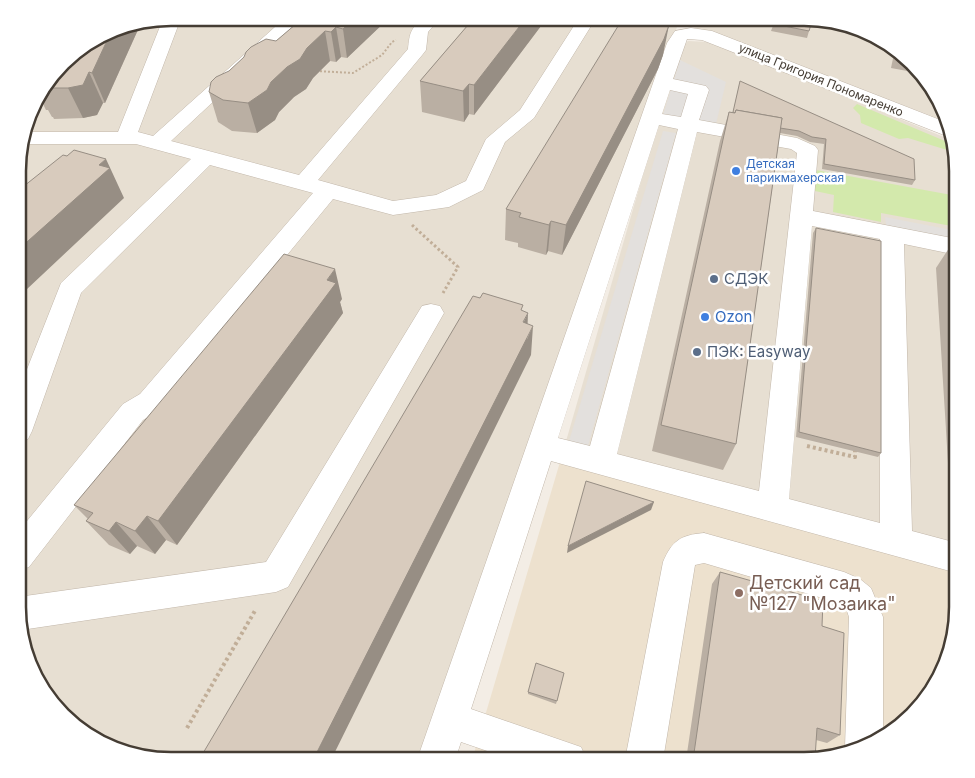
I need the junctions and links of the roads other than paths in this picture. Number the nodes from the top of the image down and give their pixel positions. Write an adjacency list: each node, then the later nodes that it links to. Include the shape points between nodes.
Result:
1 (169, 27): 11 (street)
2 (285, 27): 12 (street)
3 (425, 27): 14 (street, via 417,50)
4 (581, 27): 15 (street, via 527,114 496,139 475,185 441,202 393,208)
5 (680, 29): 6 (street); 9 (street, улица Григория Пономаренко, via 706,35)
6 (663, 83): 7 (street); 8 (street, via 701,82)
7 (651, 118): 8 (street); 21 (street)
8 (690, 121): 16 (street, via 804,146 809,153); 22 (street)
9 (942, 128)
10 (30, 138): 11 (street)
11 (126, 138): 12 (street)
12 (158, 143): 13 (street)
13 (206, 156): 14 (street); 20 (street, via 70,288)
14 (304, 183): 15 (street)
15 (328, 190): 25 (street, via 150,402 133,412)
16 (802, 216): 17 (street); 23 (street)
17 (892, 234): 18 (street); 24 (street)
18 (949, 245)
19 (432, 313): 27 (street, via 276,576)
20 (27, 408)
21 (541, 446): 22 (street); 28 (street)
22 (600, 462): 23 (street)
23 (773, 508): 24 (street)
24 (896, 541): 26 (street)
25 (27, 545)
26 (948, 556)
27 (27, 613)
28 (450, 720): 30 (street); 31 (street)
29 (864, 738): 32 (street, via 866,617 864,606 854,594 844,588 704,548 682,554 679,562)
30 (439, 751)
31 (515, 752)
32 (645, 752)

